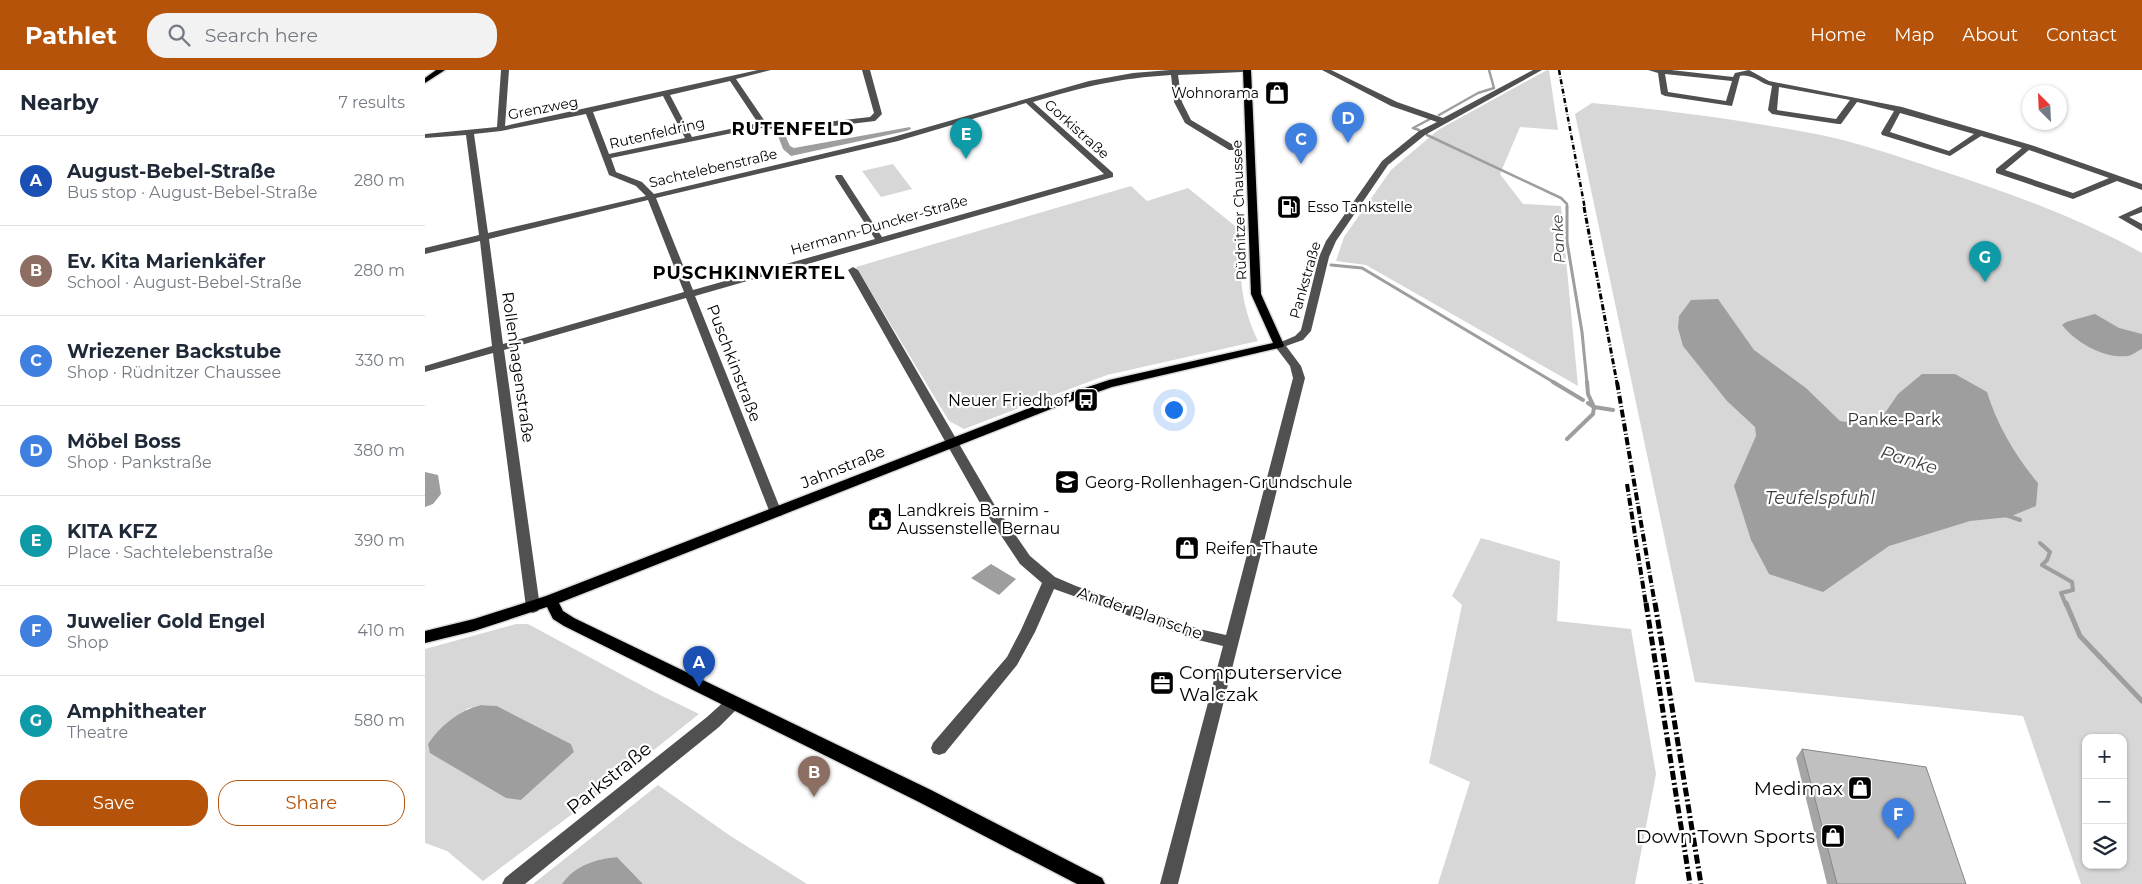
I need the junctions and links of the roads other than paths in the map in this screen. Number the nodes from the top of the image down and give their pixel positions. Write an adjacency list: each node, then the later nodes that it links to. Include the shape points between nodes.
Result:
1 (441, 70): 15 (main road)
2 (505, 70): 24 (street)
3 (767, 70): 13 (street, Grenzweg)
4 (866, 70): 23 (street, Rutenfeldring, via 876,116 808,128)
5 (1242, 70): 10 (street, Sachtelebenstraße)
6 (1247, 70): 44 (main road, Rüdnitzer Chaussee, via 1256,294)
7 (1326, 70): 22 (street, via 1394,104)
8 (1538, 70): 22 (street, Pankstraße)
9 (1652, 70): 11 (street)
10 (1174, 71): 19 (street, Sachtelebenstraße, via 1109,78); 30 (street, via 1178,102 1188,121)
11 (1661, 71): 14 (street); 14 (street, via 1665,94 1729,104)
12 (1746, 71): 14 (street); 16 (street, via 1760,81)
13 (732, 78): 17 (street, Grenzweg); 23 (street, via 761,120)
14 (1734, 79)
15 (425, 81)
16 (1776, 85): 18 (street); 18 (street, via 1772,110 1775,112 1838,122)
17 (665, 92): 21 (street, Grenzweg); 28 (street)
18 (1855, 99): 20 (street)
19 (1028, 101): 32 (street, Gorkistraße); 36 (street, Sachtelebenstraße, via 882,143)
20 (1899, 109): 26 (street); 26 (street, via 1885,133 1950,154)
21 (589, 111): 24 (street, Grenzweg); 31 (street, Grenzweg)
22 (1443, 121): 44 (street, Pankstraße, via 1398,151 1377,173 1331,241 1306,331 1299,338)
23 (757, 126): 28 (street, Rutenfeldring)
24 (501, 129): 25 (street, Grenzweg)
25 (470, 132): 27 (street); 39 (street, Rollenhagenstraße)
26 (1980, 133): 29 (street)
27 (425, 136)
28 (690, 140): 31 (street, Rutenfeldring)
29 (2028, 147): 34 (street); 34 (street, via 1999,171 2073,196)
30 (1231, 148)
31 (606, 157): 36 (street, Rutenfeldring, via 612,173 640,183)
32 (1110, 175): 40 (street, Hermann-Duncker-Straße)
33 (839, 177): 40 (street)
34 (2118, 178): 35 (street)
35 (2142, 187)
36 (651, 196): 39 (street, Sachtelebenstraße); 43 (street, Puschkinstraße)
37 (2142, 209): 38 (street, via 2121,217)
38 (2142, 228)
39 (485, 236): 41 (street, Sachtelebenstraße); 45 (street, Rollenhagenstraße)
40 (880, 240): 43 (street, Hermann-Duncker-Straße)
41 (425, 251)
42 (853, 270): 47 (street, An der Plansche)
43 (688, 294): 45 (street, Hermann-Duncker-Straße); 48 (street, Puschkinstraße)
44 (1279, 345): 47 (main road, Jahnstraße, via 1109,384); 53 (street, via 1295,366 1299,378)
45 (497, 348): 46 (street, Hermann-Duncker-Straße); 51 (street, Rollenhagenstraße)
46 (425, 368)
47 (953, 442): 48 (main road, Jahnstraße); 49 (street, An der Plansche, via 1014,545 1025,560)
48 (776, 513): 50 (main road, Jahnstraße)
49 (1050, 581): 53 (street, An der Plansche, via 1199,635); 55 (street, via 1028,632 1011,661)
50 (551, 600): 51 (main road, Jahnstraße); 54 (main road, via 558,615 569,622)
51 (533, 606): 52 (main road, Jahnstraße)
52 (425, 637)
53 (1232, 642): 58 (street)
54 (733, 703): 56 (street, Parkstraße); 57 (main road)
55 (939, 748)
56 (511, 884)
57 (1096, 884)
58 (1169, 884)

